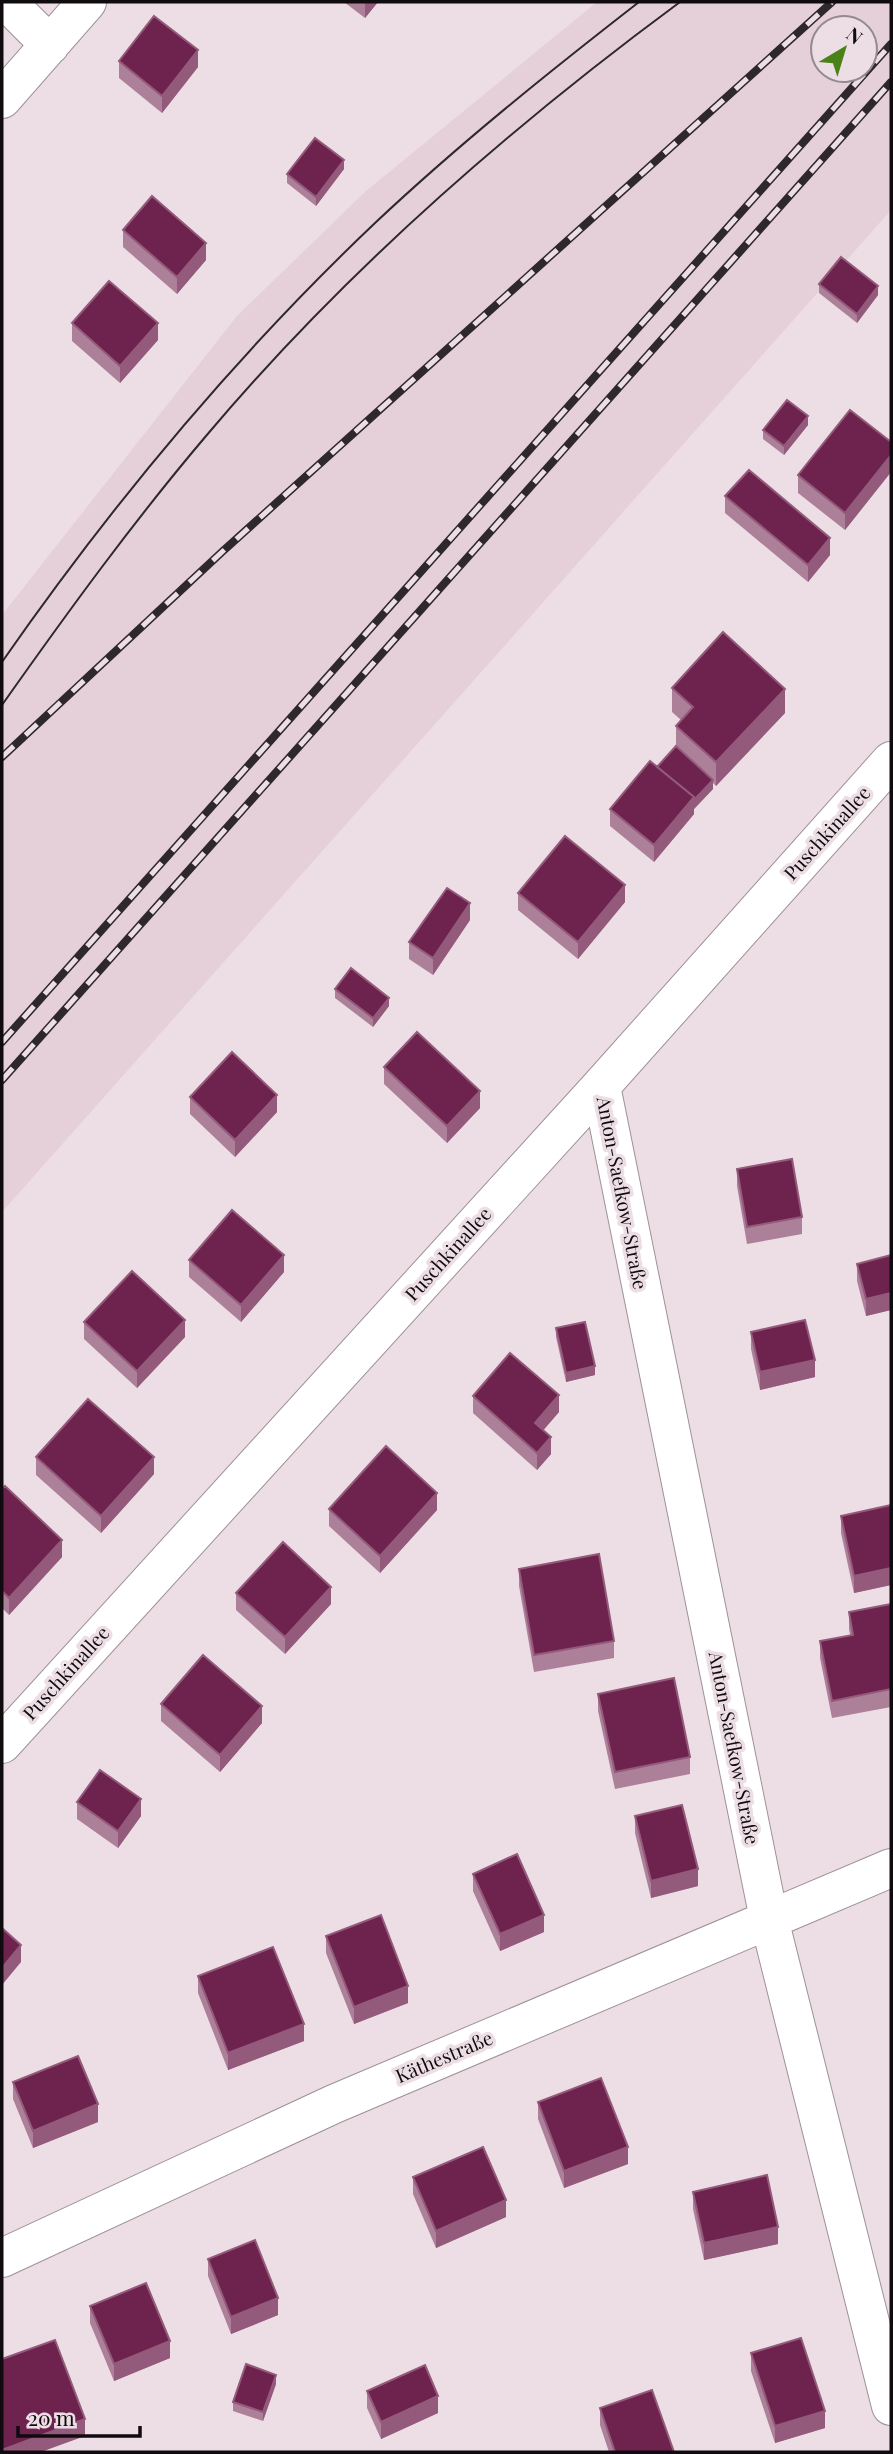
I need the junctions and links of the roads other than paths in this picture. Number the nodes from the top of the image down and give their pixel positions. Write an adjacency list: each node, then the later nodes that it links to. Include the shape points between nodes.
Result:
1 (8, 2): 3 (street)
2 (87, 2): 3 (street)
3 (50, 45): 4 (street)
4 (2, 99)
5 (891, 761): 6 (street, Puschkinallee)
6 (601, 1086): 7 (street, Puschkinallee); 9 (street, Anton-Saefkow-Straße)
7 (2, 1744)
8 (891, 1868): 9 (street, Käthestraße)
9 (769, 1919): 10 (street, Käthestraße, via 334,2104); 11 (street, Anton-Saefkow-Straße)
10 (2, 2258)
11 (891, 2406)

